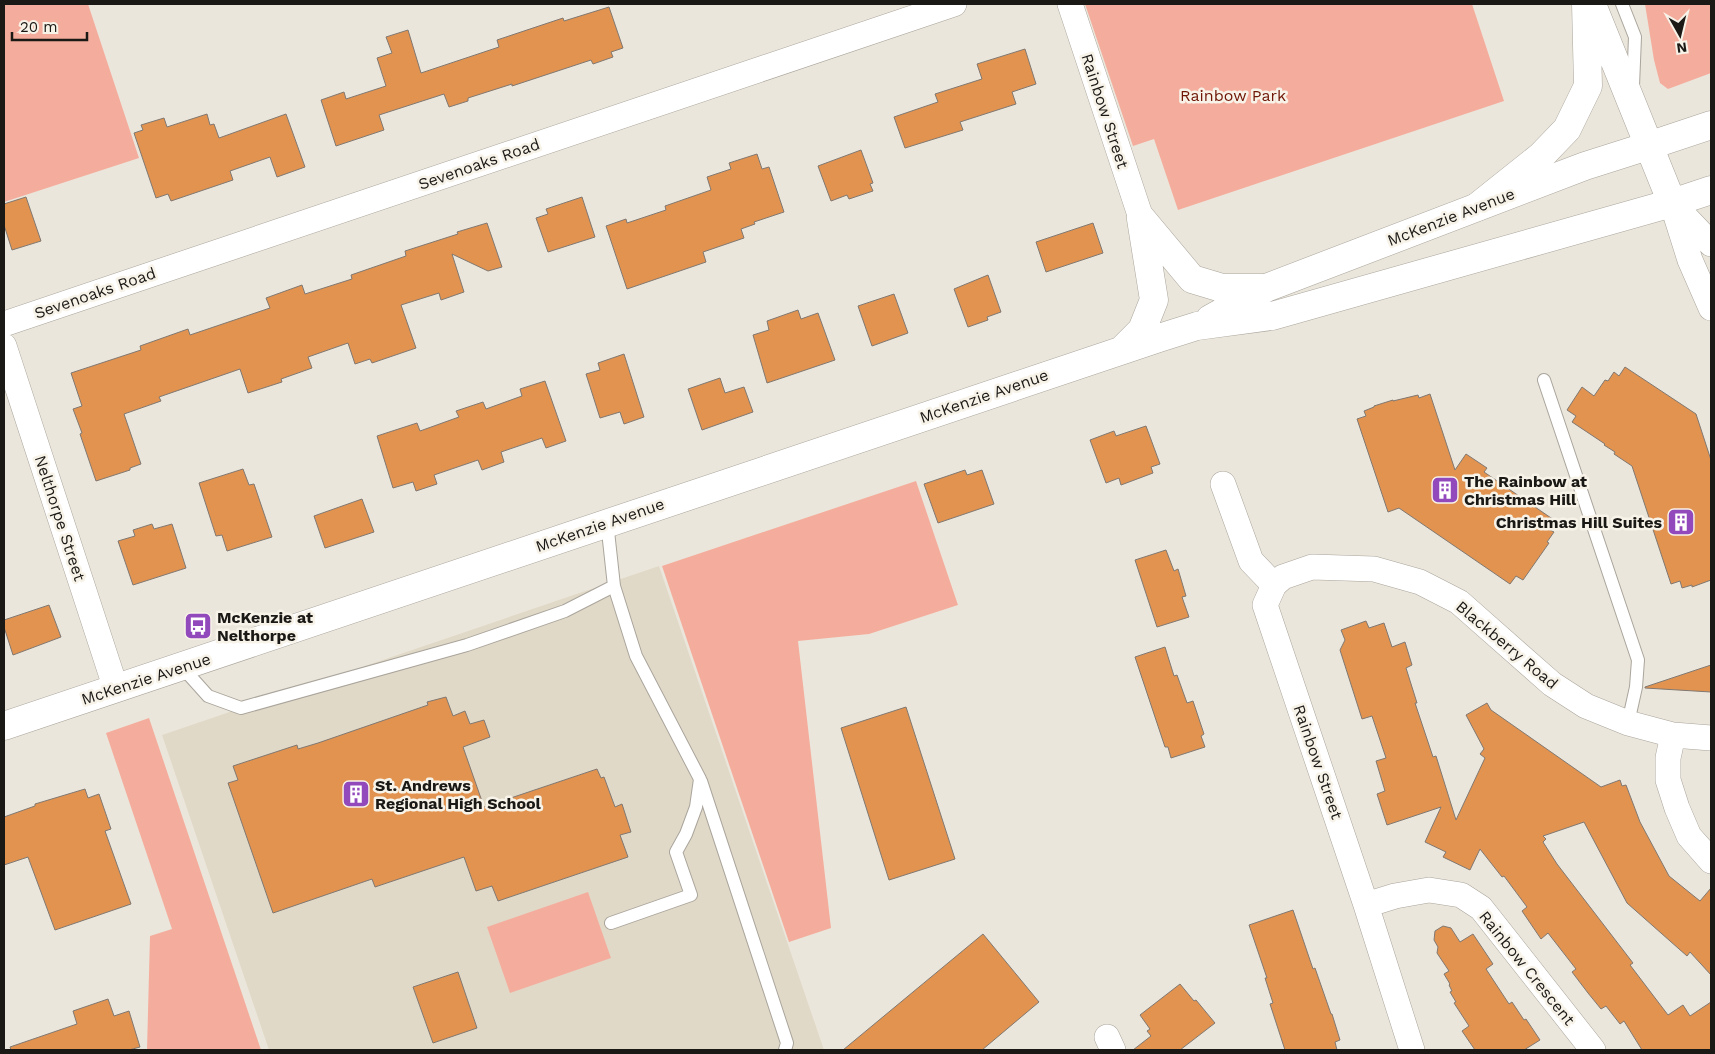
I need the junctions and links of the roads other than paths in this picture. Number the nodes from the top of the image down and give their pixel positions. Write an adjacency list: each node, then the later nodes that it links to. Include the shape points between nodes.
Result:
1 (954, 4): 16 (street, Sevenoaks Road)
2 (1070, 4): 12 (street, Rainbow Street)
3 (1586, 4): 11 (main road, via 1588,86 1567,129 1541,156)
4 (1591, 4): 6 (main road)
5 (1622, 4): 6 (lane, via 1635,37)
6 (1632, 107): 8 (main road)
7 (1711, 125): 8 (main road, McKenzie Avenue)
8 (1648, 146): 10 (main road); 11 (main road, McKenzie Avenue)
9 (1711, 190): 10 (main road, McKenzie Avenue)
10 (1672, 203): 13 (street); 15 (street, via 1690,260); 17 (main road, McKenzie Avenue, via 1272,316)
11 (1476, 207): 14 (main road, McKenzie Avenue)
12 (1141, 218): 14 (main road, via 1192,279 1222,288); 19 (main road, via 1154,300 1142,330)
13 (1711, 244)
14 (1266, 288): 17 (main road, McKenzie Avenue)
15 (1711, 308)
16 (4, 324)
17 (1197, 326): 19 (main road, McKenzie Avenue)
18 (4, 346): 26 (street, Nelthorpe Street)
19 (1124, 349): 22 (main road, McKenzie Avenue)
20 (1544, 380): 27 (lane, via 1638,660)
21 (1223, 484): 23 (street, via 1251,561)
22 (607, 522): 24 (lane); 25 (main road, McKenzie Avenue)
23 (1274, 585): 27 (street, Blackberry Road, via 1283,576 1312,567 1374,569 1420,582 1459,602 1552,684 1586,706); 33 (street, Rainbow Street, via 1265,605)
24 (614, 586): 25 (lane, via 564,610 467,645 241,708 208,696); 31 (lane, via 636,656)
25 (182, 667): 26 (main road, McKenzie Avenue)
26 (116, 689): 28 (main road, McKenzie Avenue)
27 (1628, 723): 29 (street, Blackberry Road)
28 (4, 726)
29 (1673, 735): 30 (street, Blackberry Road); 32 (street, via 1668,780 1689,836)
30 (1711, 738)
31 (700, 779): 34 (lane, via 696,807 676,852 691,896); 35 (lane, via 787,1043)
32 (1711, 860)
33 (1366, 905): 36 (street, Rainbow Street); 37 (street, Rainbow Crescent, via 1429,890 1461,895 1481,908)
34 (612, 923)
35 (785, 1050)
36 (1412, 1050)
37 (1593, 1050)

